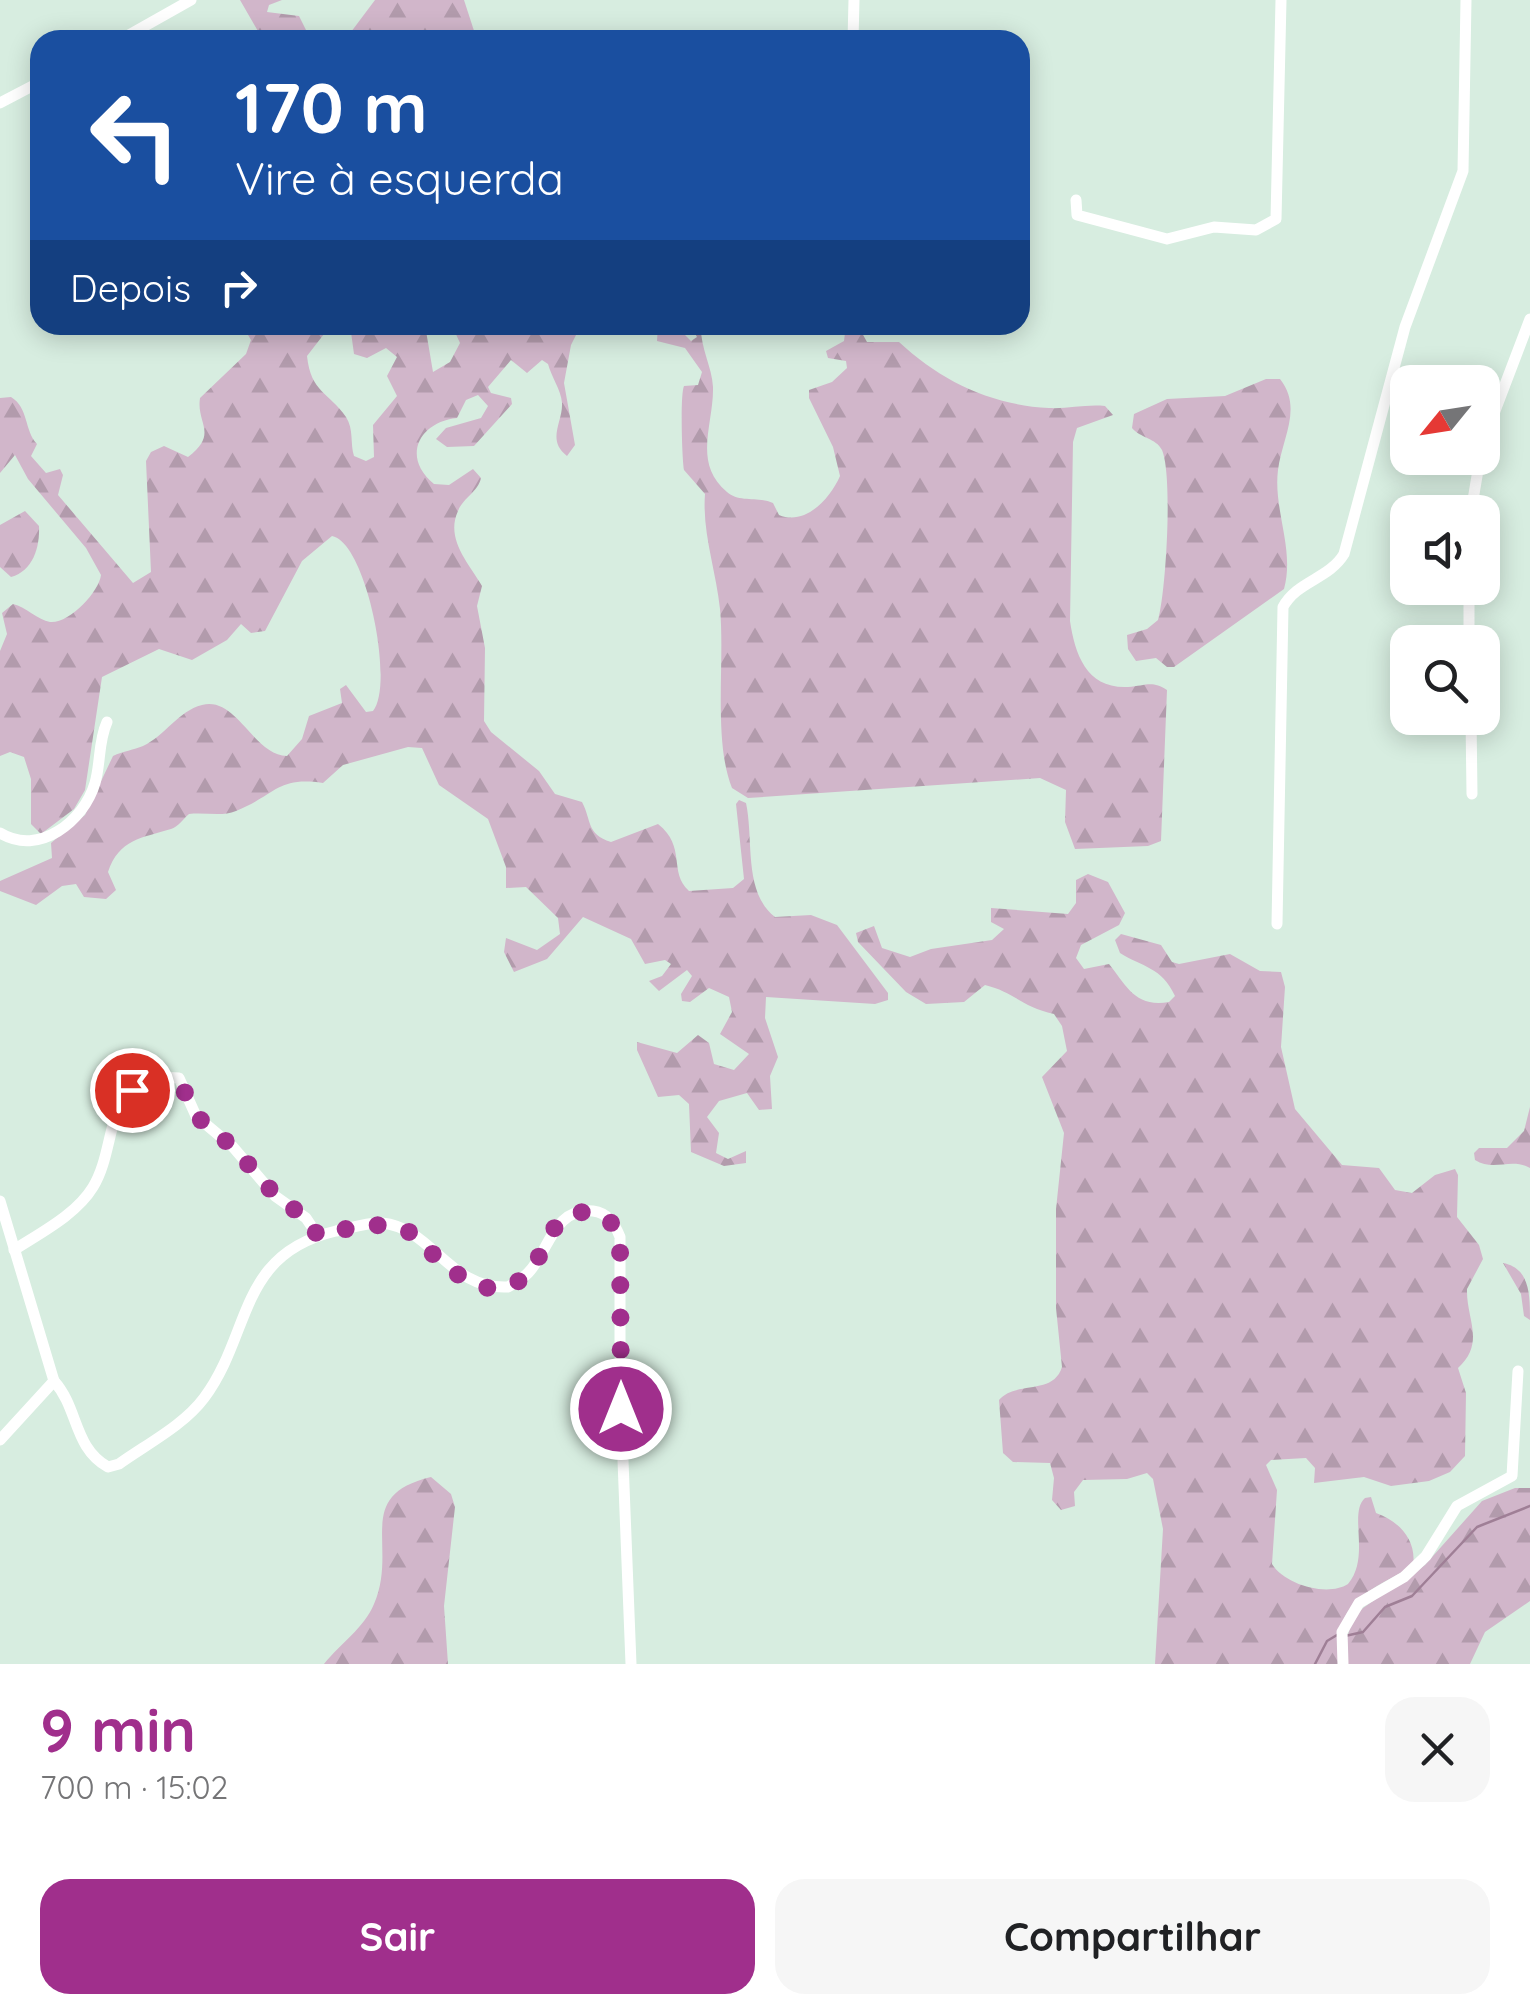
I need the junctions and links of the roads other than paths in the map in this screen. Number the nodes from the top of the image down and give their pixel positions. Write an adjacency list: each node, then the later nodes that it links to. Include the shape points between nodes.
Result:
1 (190, 0): 5 (street)
2 (854, 0): 6 (street)
3 (1281, 0): 9 (street, via 1276,219 1256,230 1214,227 1168,238 1077,216)
4 (1466, 0): 16 (street, via 1464,171 1406,328 1344,554 1283,608)
5 (138, 30)
6 (853, 30)
7 (30, 87): 8 (street)
8 (0, 103)
9 (1076, 200)
10 (1530, 320): 11 (street)
11 (1500, 398)
12 (107, 722): 15 (street, via 86,805 56,834 36,841)
13 (1471, 735): 14 (street)
14 (1472, 794)
15 (0, 832)
16 (1277, 924)
17 (0, 1202): 19 (street)
18 (318, 1236): 19 (street, via 196,1116 178,1078 165,1077 123,1098 95,1184 84,1198); 21 (street, via 291,1250 248,1301 204,1398 120,1464 108,1467 83,1446); 23 (street, via 370,1224 395,1226 488,1288 508,1287 530,1271 566,1218 592,1212 615,1226 622,1275)
19 (14, 1250): 21 (street)
20 (1518, 1371): 24 (street, via 1512,1476 1457,1506 1404,1578 1359,1603 1342,1636)
21 (54, 1381): 22 (street)
22 (0, 1440)
23 (631, 1664)
24 (1343, 1664)

